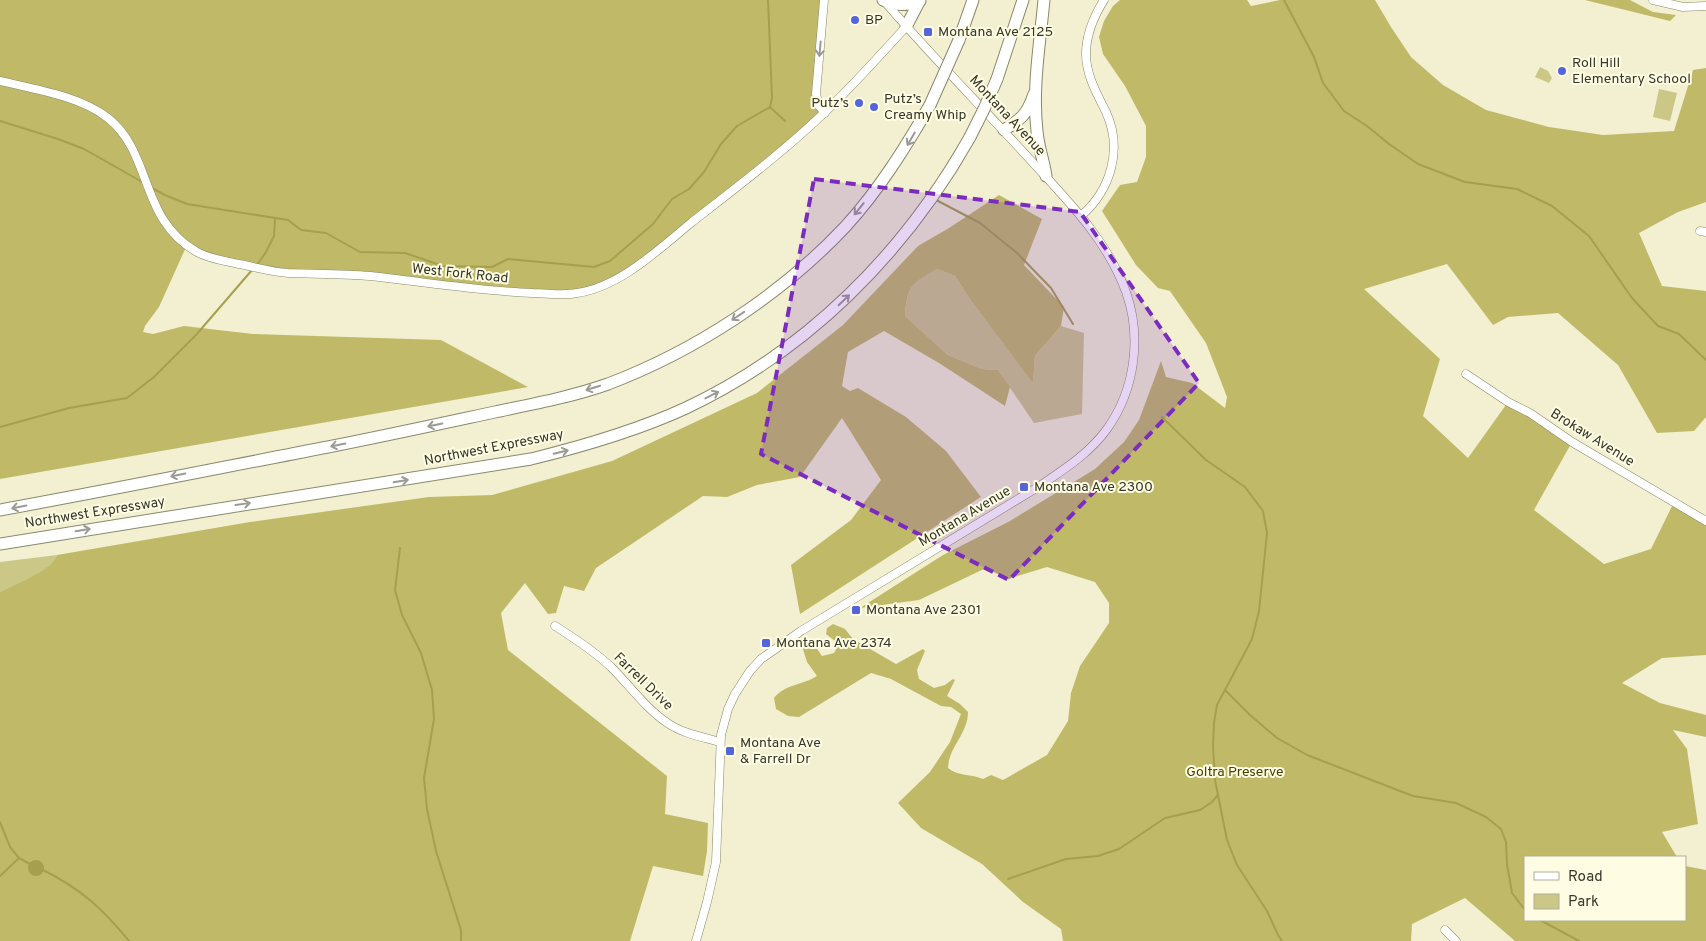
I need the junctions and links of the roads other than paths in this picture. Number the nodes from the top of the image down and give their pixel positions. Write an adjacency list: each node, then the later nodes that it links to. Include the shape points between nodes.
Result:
1 (824, 0): 13 (street, one-way to 13, via 816,94)
2 (883, 0): 3 (highway, via 894,5); 10 (street, Montana Avenue)
3 (920, 0): 10 (highway)
4 (972, 0): 18 (highway, Northwest Expressway, one-way to 18, bridge, via 959,40 930,105 907,145 847,225 780,285 696,344 642,370 550,401)
5 (1023, 0): 20 (highway, Northwest Expressway, one-way to 5, bridge, via 531,459 590,444 653,422 719,391 794,343 829,314 901,240 970,138 997,79)
6 (1044, 0): 12 (highway)
7 (1104, 0): 16 (street, via 1090,28 1086,54 1092,82 1110,124 1113,158 1098,198)
8 (1653, 0): 9 (street, via 1683,7)
9 (1706, 6)
10 (906, 27): 13 (street, West Fork Road); 14 (street, Montana Avenue)
11 (0, 81): 13 (street, West Fork Road, via 82,104 108,119 123,133 135,154 154,205 169,229 186,245 205,256 290,273 367,276 476,290 569,294 592,290 617,279 656,252)
12 (1036, 86): 14 (highway, via 1024,115); 15 (highway, via 1037,130)
13 (825, 113)
14 (1004, 130): 15 (street, Montana Avenue)
15 (1046, 176): 16 (street, Montana Avenue)
16 (1081, 216): 22 (street, Montana Avenue, via 1097,237 1122,284 1133,332 1130,377 1121,404 1107,429 1088,451 1038,488 761,658 735,694)
17 (1466, 374): 19 (street, Brokaw Avenue, via 1572,442)
18 (0, 510)
19 (1706, 521)
20 (0, 544)
21 (555, 626): 22 (street, Farrell Drive, via 610,666 670,725)
22 (720, 742): 24 (street, Montana Avenue, via 716,862)
23 (1445, 930): 25 (street)
24 (696, 941)
25 (1456, 941)

